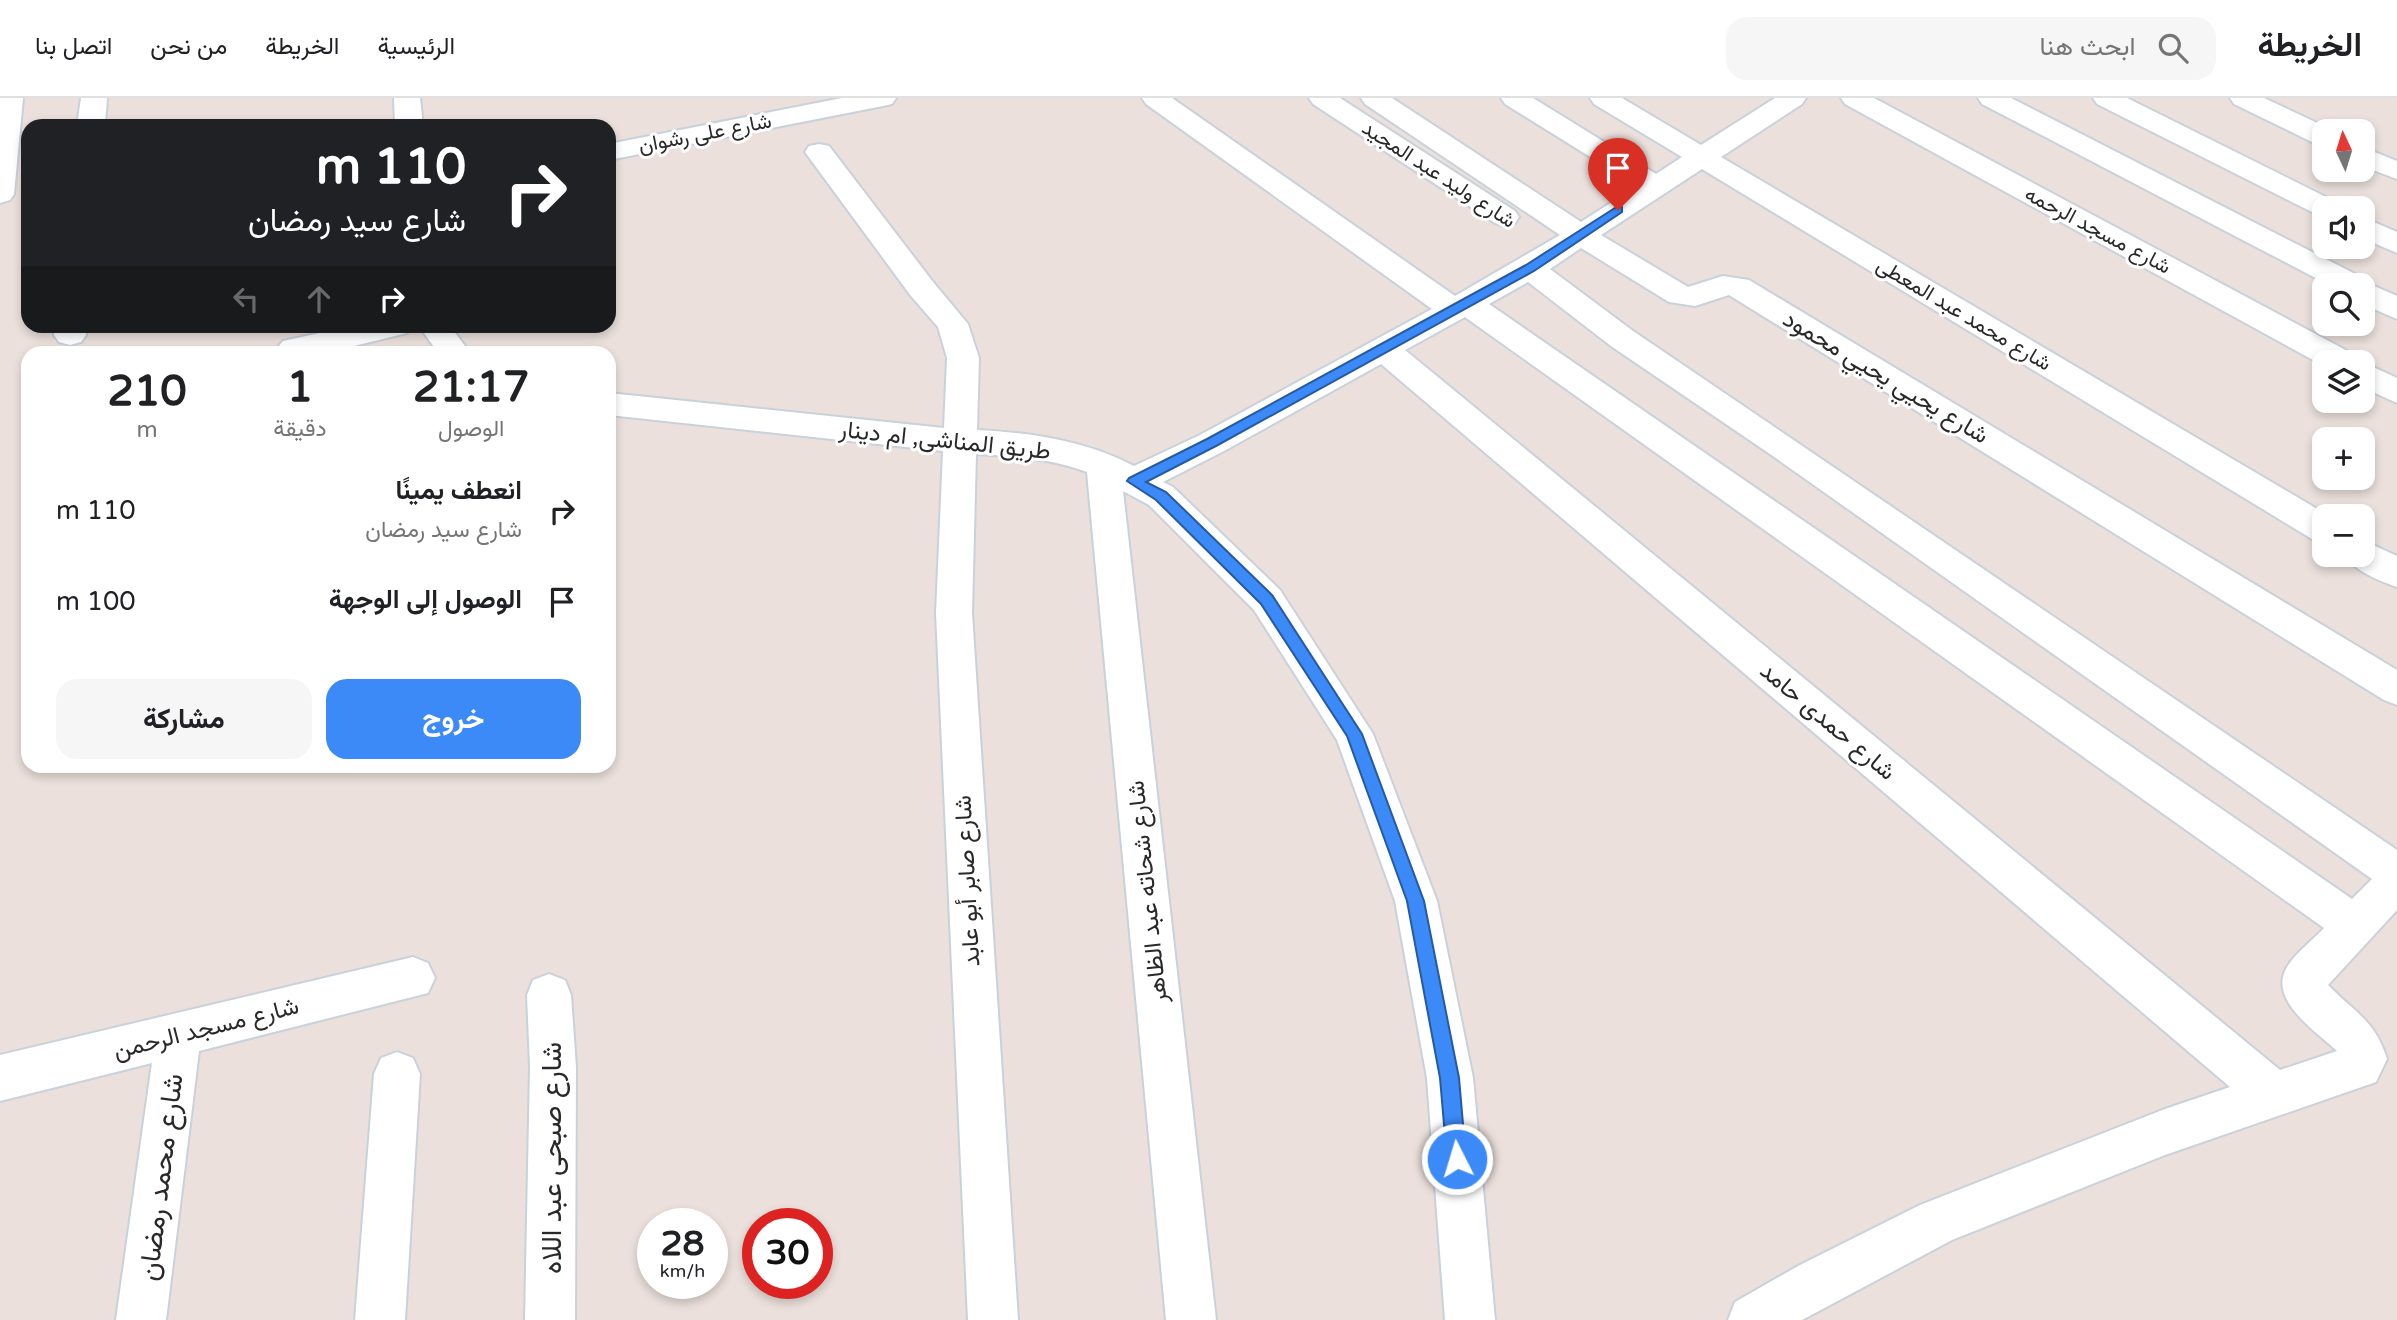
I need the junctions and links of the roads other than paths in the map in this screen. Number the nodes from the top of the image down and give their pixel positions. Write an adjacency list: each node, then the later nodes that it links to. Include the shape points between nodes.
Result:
1 (10, 98): 24 (street)
2 (94, 98): 15 (street)
3 (407, 98): 16 (street)
4 (883, 98): 18 (street, شارع على رشوان)
5 (1155, 98): 31 (street)
6 (1322, 98): 28 (street, شارع وليد عبد المجيد)
7 (1374, 98): 28 (street, شارع يحيي يحيي محمود)
8 (1514, 98): 23 (street)
9 (1604, 98): 20 (street, شارع محمد عبد المعطى)
10 (1793, 98): 20 (street)
11 (1854, 98): 36 (street, شارع مسجد الرحمه)
12 (1991, 98): 29 (street)
13 (2105, 98): 25 (street)
14 (2243, 98): 17 (street)
15 (92, 119)
16 (408, 119)
17 (2312, 130)
18 (616, 151)
19 (819, 152): 40 (street, شارع صابر أبو عابد, via 953,324 963,358)
20 (1700, 156): 23 (street); 42 (street, شارع محمد عبد المعطى)
21 (2375, 161): 22 (street)
22 (2397, 171)
23 (1656, 185): 28 (street)
24 (0, 194)
25 (2312, 201)
26 (2375, 233): 27 (street)
27 (2397, 244)
28 (1556, 251): 31 (street); 45 (street, شارع يحيي يحيي محمود, via 1685,297 1696,298 1723,284 1738,287); 46 (street, via 1566,299)
29 (2329, 273)
30 (2375, 298): 32 (street)
31 (1460, 306): 35 (street); 48 (street)
32 (2397, 309)
33 (365, 333): 34 (street)
34 (307, 346)
35 (1382, 348): 41 (street, via 1212,443); 54 (street, شارع حمدى حامد)
36 (2320, 350)
37 (2375, 380): 38 (street)
38 (2397, 392)
39 (616, 405): 40 (street, طريق المناشى, ام دينار)
40 (959, 442): 41 (street, طريق المناشى, ام دينار, via 1022,444 1069,453); 58 (street, شارع صابر أبو عابد, via 955,627)
41 (1119, 473): 59 (street, شارع شحاته عبد الظاهر); 60 (street, طريق المناشى, ام دينار, via 1161,496 1267,600 1354,734 1416,901 1450,1078)
42 (2312, 523)
43 (2375, 560): 44 (street)
44 (2397, 573)
45 (2397, 689)
46 (2397, 873)
47 (2397, 881): 48 (street)
48 (2354, 925): 54 (street, via 2306,974 2304,984 2308,994 2358,1041 2364,1059 2360,1066)
49 (412, 978): 51 (street, شارع مسجد الرحمن)
50 (549, 995): 57 (street, شارع صبحى عبد اللاه, via 553,1067)
51 (179, 1034): 53 (street, شارع مسجد الرحمن); 55 (street, شارع محمد رمضان)
52 (397, 1074): 56 (street)
53 (0, 1078)
54 (2273, 1094): 61 (street, via 1937,1222)
55 (141, 1320)
56 (380, 1320)
57 (550, 1320)
58 (993, 1320)
59 (1191, 1320)
60 (1471, 1320)
61 (1753, 1320)

